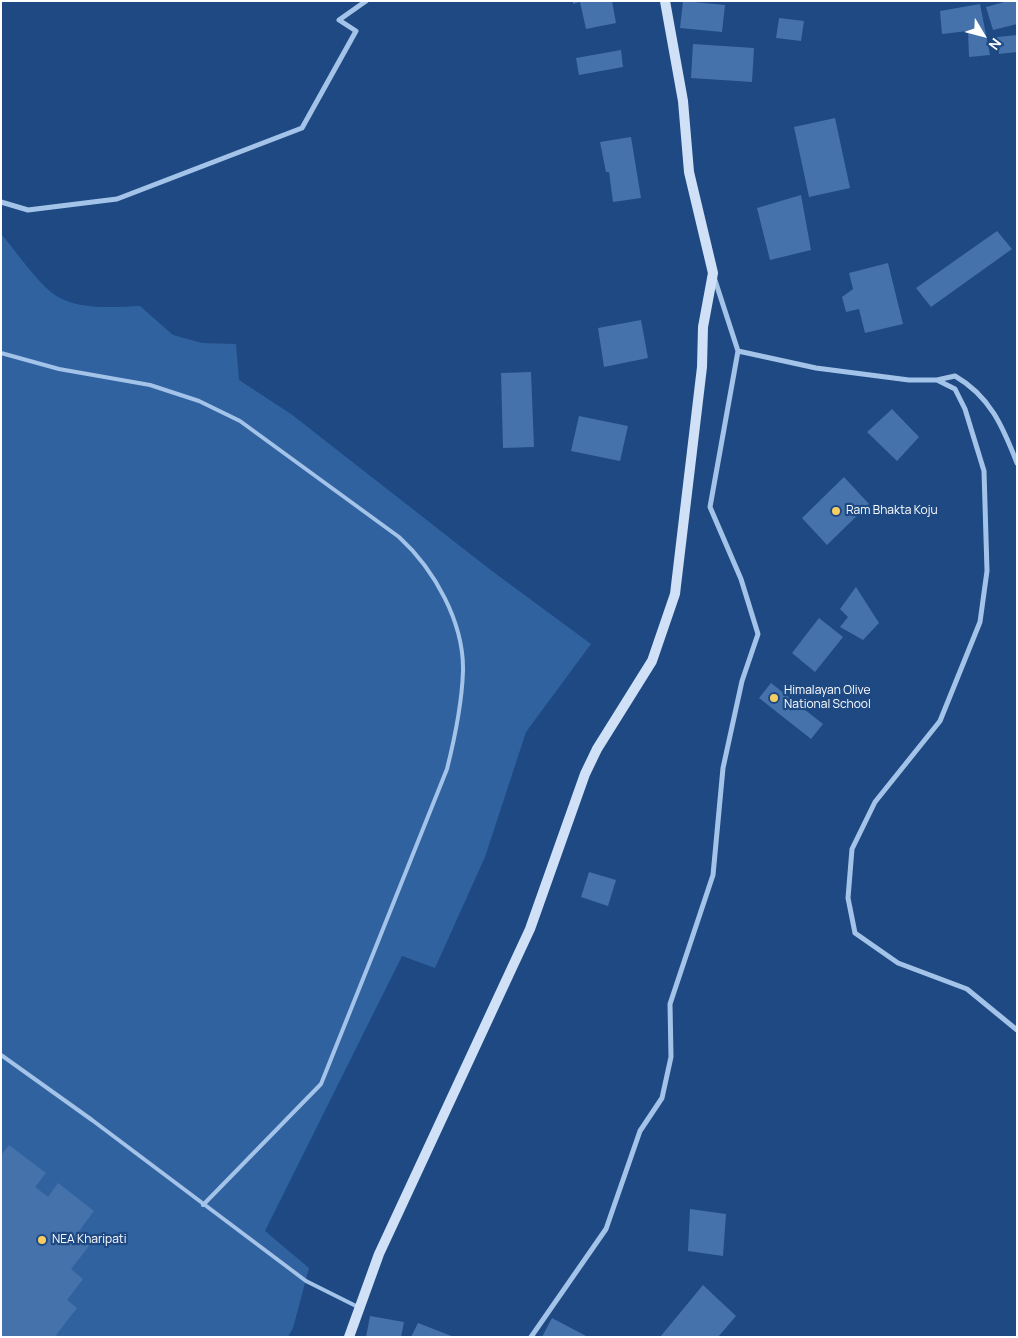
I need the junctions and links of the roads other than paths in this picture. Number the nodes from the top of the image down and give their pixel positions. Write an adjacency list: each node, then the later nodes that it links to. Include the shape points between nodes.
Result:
1 (366, 1): 3 (street, via 339,20 356,31 302,128 117,199 28,210)
2 (665, 1): 4 (main road, via 683,101 690,172)
3 (1, 202)
4 (713, 273): 5 (street); 12 (main road, via 703,327 702,367 675,594 665,626 652,661 585,774 530,929 378,1254)
5 (738, 351): 7 (street, via 816,368 909,380); 14 (street, via 710,507 741,579 758,634 742,681 724,768 713,875 670,1004 671,1057 662,1098 640,1131 606,1228)
6 (1, 353): 11 (lane, via 59,369 150,385 199,401 240,421 399,537 416,553 443,593 454,621 463,669 455,735 447,769 321,1084)
7 (937, 380): 8 (street, via 955,376 971,385 997,416); 9 (street, via 955,389 965,408 984,471 987,571 980,622 940,721 875,802 852,849 848,898 855,933 898,963 967,989)
8 (1017, 463)
9 (1017, 1030)
10 (1, 1055): 11 (lane)
11 (203, 1205): 12 (lane, via 306,1281)
12 (358, 1308): 13 (main road)
13 (349, 1337)
14 (531, 1337)

